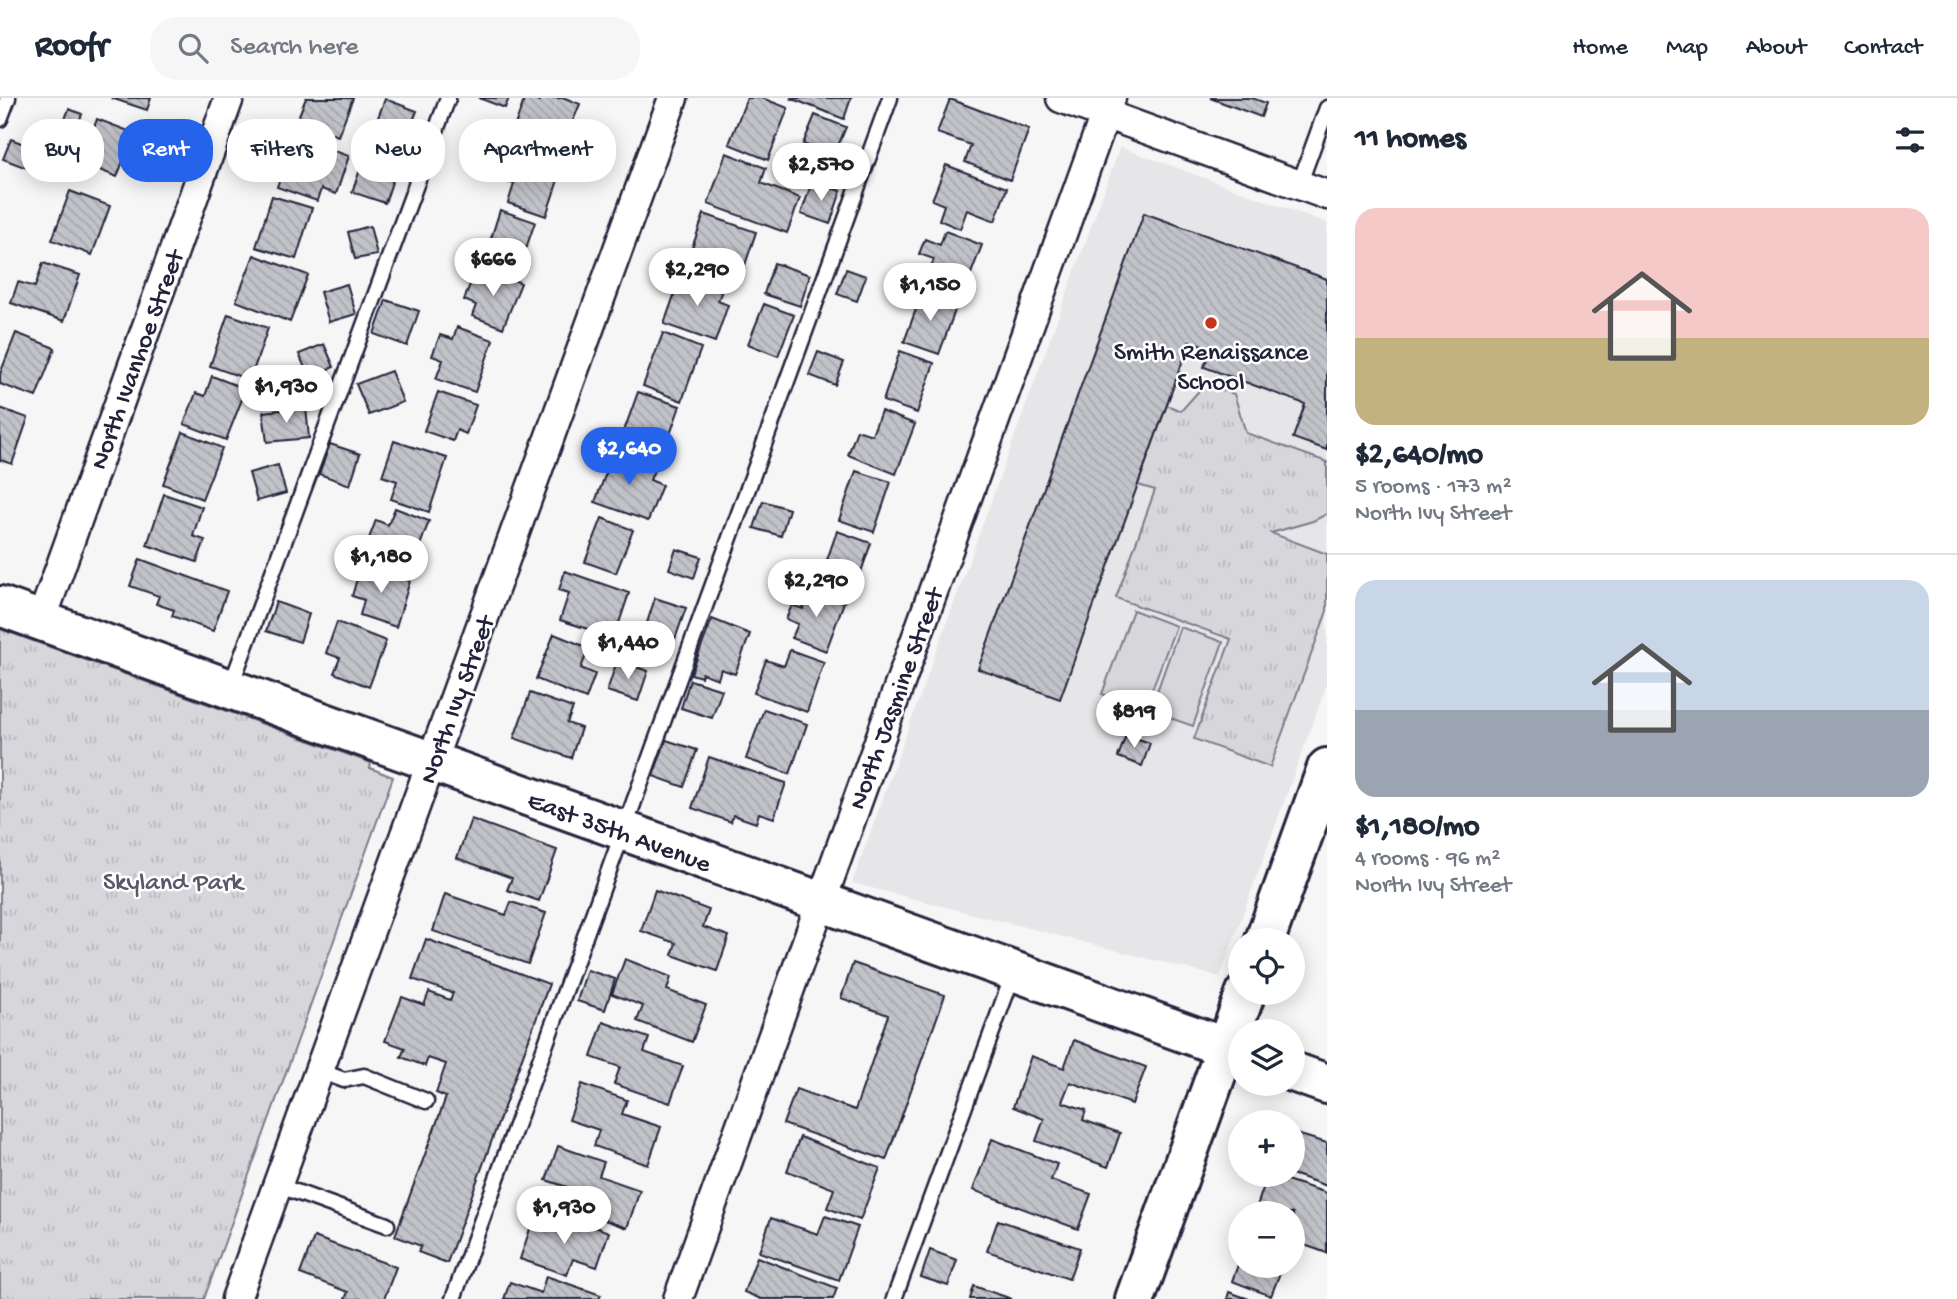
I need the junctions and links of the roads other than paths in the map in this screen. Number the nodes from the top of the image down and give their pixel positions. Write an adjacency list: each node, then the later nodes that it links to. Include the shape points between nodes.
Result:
1 (8, 98): 9 (lane)
2 (229, 98): 13 (street, North Ivanhoe Street)
3 (448, 98): 14 (lane)
4 (673, 98): 15 (street, North Ivy Street)
5 (890, 98): 17 (lane)
6 (1061, 98): 7 (street)
7 (1109, 106): 10 (street); 18 (street, North Jasmine Street)
8 (1327, 108): 10 (lane)
9 (0, 119)
10 (1299, 185): 11 (street)
11 (1327, 195)
12 (0, 606): 13 (street, East 35th Avenue)
13 (40, 621): 14 (street, East 35th Avenue)
14 (230, 689): 15 (street, East 35th Avenue)
15 (432, 762): 17 (street, East 35th Avenue); 23 (street, North Ivy Street)
16 (1327, 768): 19 (street)
17 (623, 831): 18 (street, East 35th Avenue); 30 (lane)
18 (820, 902): 20 (street, East 35th Avenue); 31 (street, North Jasmine Street)
19 (1269, 928)
20 (1014, 972): 21 (street, East 35th Avenue); 32 (lane)
21 (1228, 1049)
22 (1228, 1064): 33 (street)
23 (320, 1071): 26 (lane, via 344,1080 363,1076); 27 (street, North Ivy Street)
24 (1305, 1076): 25 (street)
25 (1327, 1084)
26 (426, 1101)
27 (278, 1185): 28 (lane); 29 (street, North Ivy Street)
28 (387, 1225)
29 (236, 1299)
30 (453, 1299)
31 (678, 1299)
32 (894, 1299)
33 (1135, 1299)

